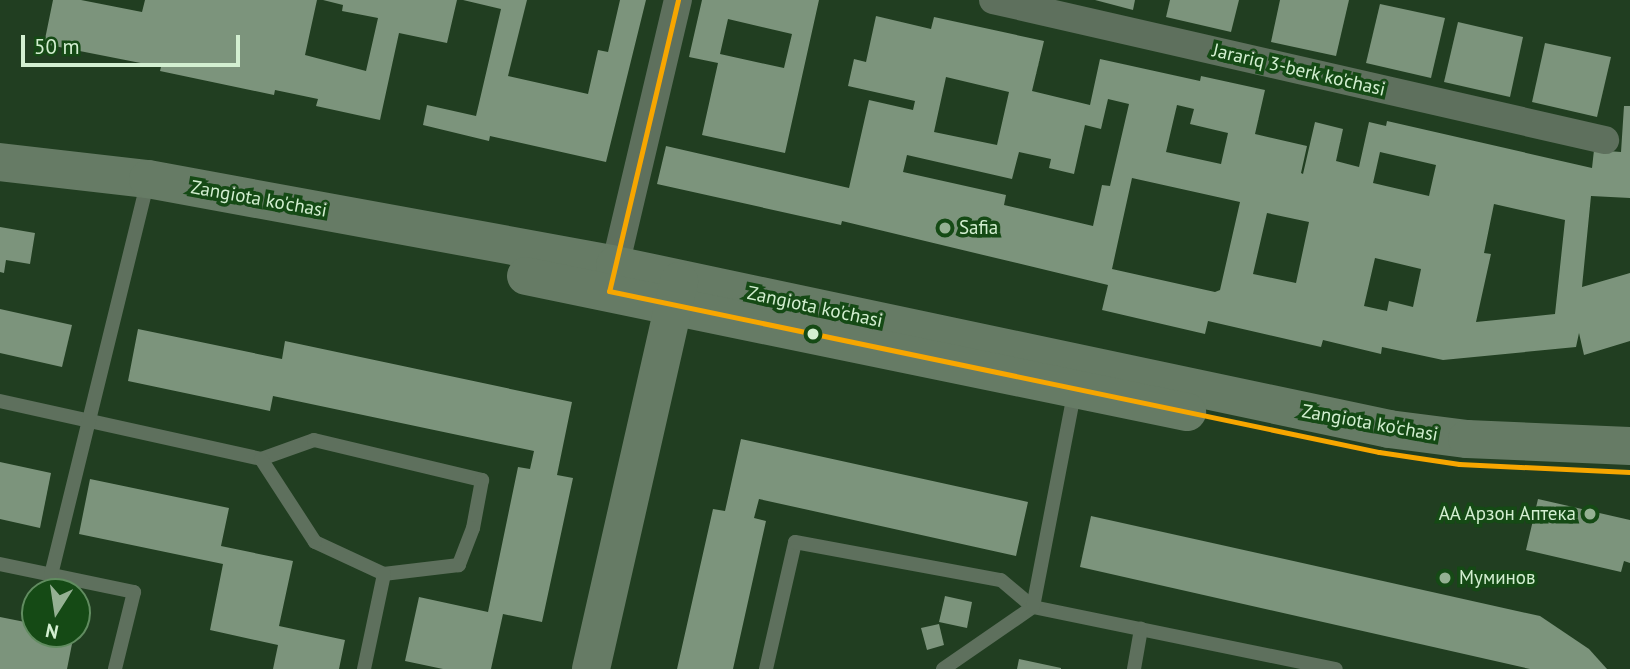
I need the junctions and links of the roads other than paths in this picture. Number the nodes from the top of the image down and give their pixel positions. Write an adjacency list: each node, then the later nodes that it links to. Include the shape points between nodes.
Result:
1 (678, 0): 7 (street)
2 (993, 0): 3 (street, Jarariq 3-berk ko'chasi)
3 (1605, 140)
4 (0, 162): 6 (main road, Zangiota ko'chasi)
5 (0, 186): 6 (main road, Zangiota ko'chasi)
6 (146, 191): 7 (main road, Zangiota ko'chasi); 11 (lane)
7 (612, 278): 8 (main road, Zangiota ko'chasi)
8 (676, 292): 9 (main road, Zangiota ko'chasi); 22 (main road)
9 (1079, 376): 12 (main road, Zangiota ko'chasi, via 1467,439); 14 (main road, Zangiota ko'chasi, via 1378,452 1459,464); 18 (lane)
10 (0, 401): 11 (lane)
11 (90, 421): 13 (lane); 17 (lane)
12 (1630, 446)
13 (261, 459): 16 (lane, via 315,542); 16 (lane, via 314,440 482,480 473,528 459,565)
14 (1630, 472)
15 (0, 564): 17 (lane)
16 (384, 574): 21 (lane)
17 (51, 575): 20 (lane, via 134,592)
18 (1033, 607): 19 (lane); 23 (lane, via 1001,580 795,542); 24 (lane)
19 (1141, 629): 25 (lane); 26 (lane)
20 (115, 669)
21 (364, 669)
22 (591, 669)
23 (766, 669)
24 (943, 669)
25 (1134, 669)
26 (1336, 669)

